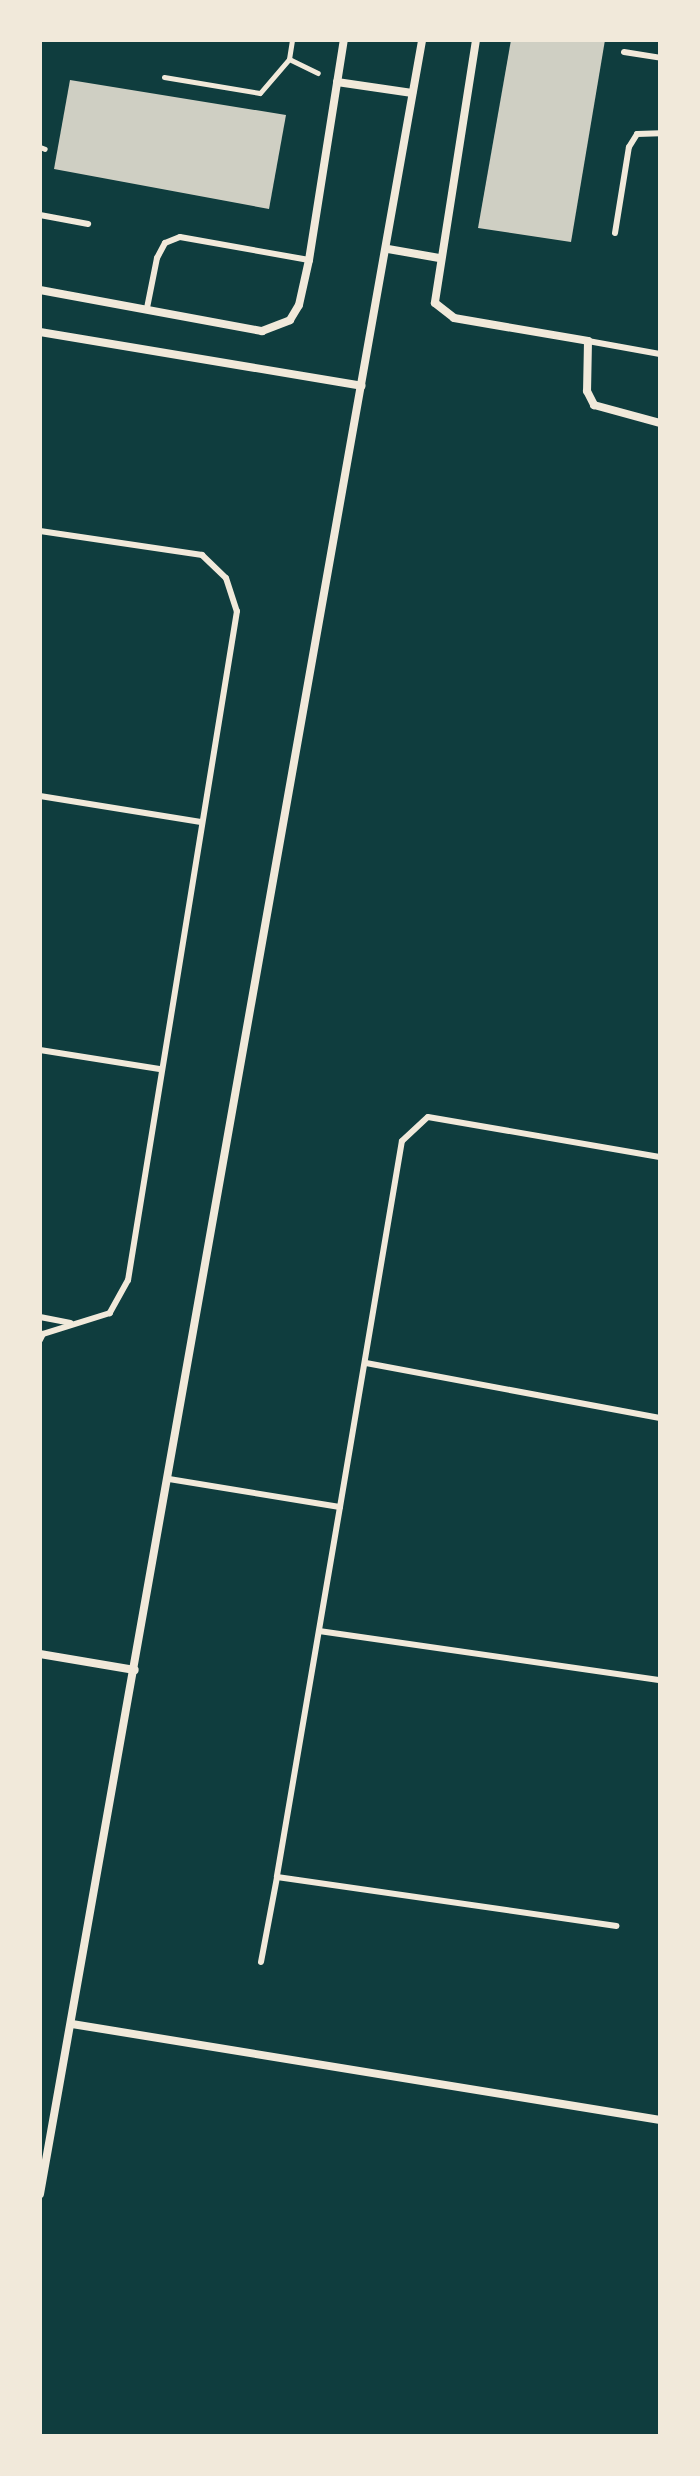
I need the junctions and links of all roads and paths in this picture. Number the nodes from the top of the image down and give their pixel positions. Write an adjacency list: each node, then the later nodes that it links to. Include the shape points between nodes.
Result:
1 (292, 40): 7 (path)
2 (344, 40): 9 (street)
3 (422, 40): 10 (street)
4 (476, 40): 16 (street)
5 (624, 52): 6 (lane)
6 (660, 58)
7 (289, 59): 8 (path, via 260,93); 9 (path)
8 (164, 77)
9 (337, 82): 10 (street); 17 (street)
10 (412, 93): 15 (street)
11 (660, 133): 14 (lane, via 637,134 629,147)
12 (40, 215): 13 (lane)
13 (88, 224)
14 (615, 233)
15 (388, 249): 16 (street); 23 (street)
16 (439, 258): 21 (street, via 433,290 442,312)
17 (309, 260): 19 (street, via 299,305 277,329 262,331); 19 (lane, via 180,237 165,243 157,258)
18 (40, 290): 19 (street)
19 (147, 308)
20 (40, 332): 23 (street)
21 (588, 341): 22 (lane); 24 (street, via 587,391 594,405)
22 (660, 354)
23 (362, 386): 36 (street)
24 (660, 423)
25 (40, 531): 27 (lane, via 202,555 226,578 237,611)
26 (40, 796): 27 (lane)
27 (201, 822): 29 (lane)
28 (40, 1050): 29 (lane)
29 (160, 1069): 32 (lane, via 128,1280 110,1313)
30 (660, 1157): 34 (lane, via 428,1117 402,1141)
31 (40, 1317): 32 (lane)
32 (73, 1323): 33 (lane)
33 (40, 1340)
34 (366, 1363): 35 (lane); 37 (lane)
35 (660, 1418)
36 (169, 1479): 37 (lane); 40 (street)
37 (340, 1507): 38 (lane)
38 (319, 1631): 41 (lane); 42 (lane)
39 (40, 1654): 40 (street)
40 (135, 1670): 45 (street)
41 (660, 1680)
42 (277, 1877): 43 (lane); 44 (lane)
43 (616, 1926)
44 (261, 1962)
45 (72, 2024): 46 (street); 47 (street)
46 (660, 2120)
47 (40, 2194)

